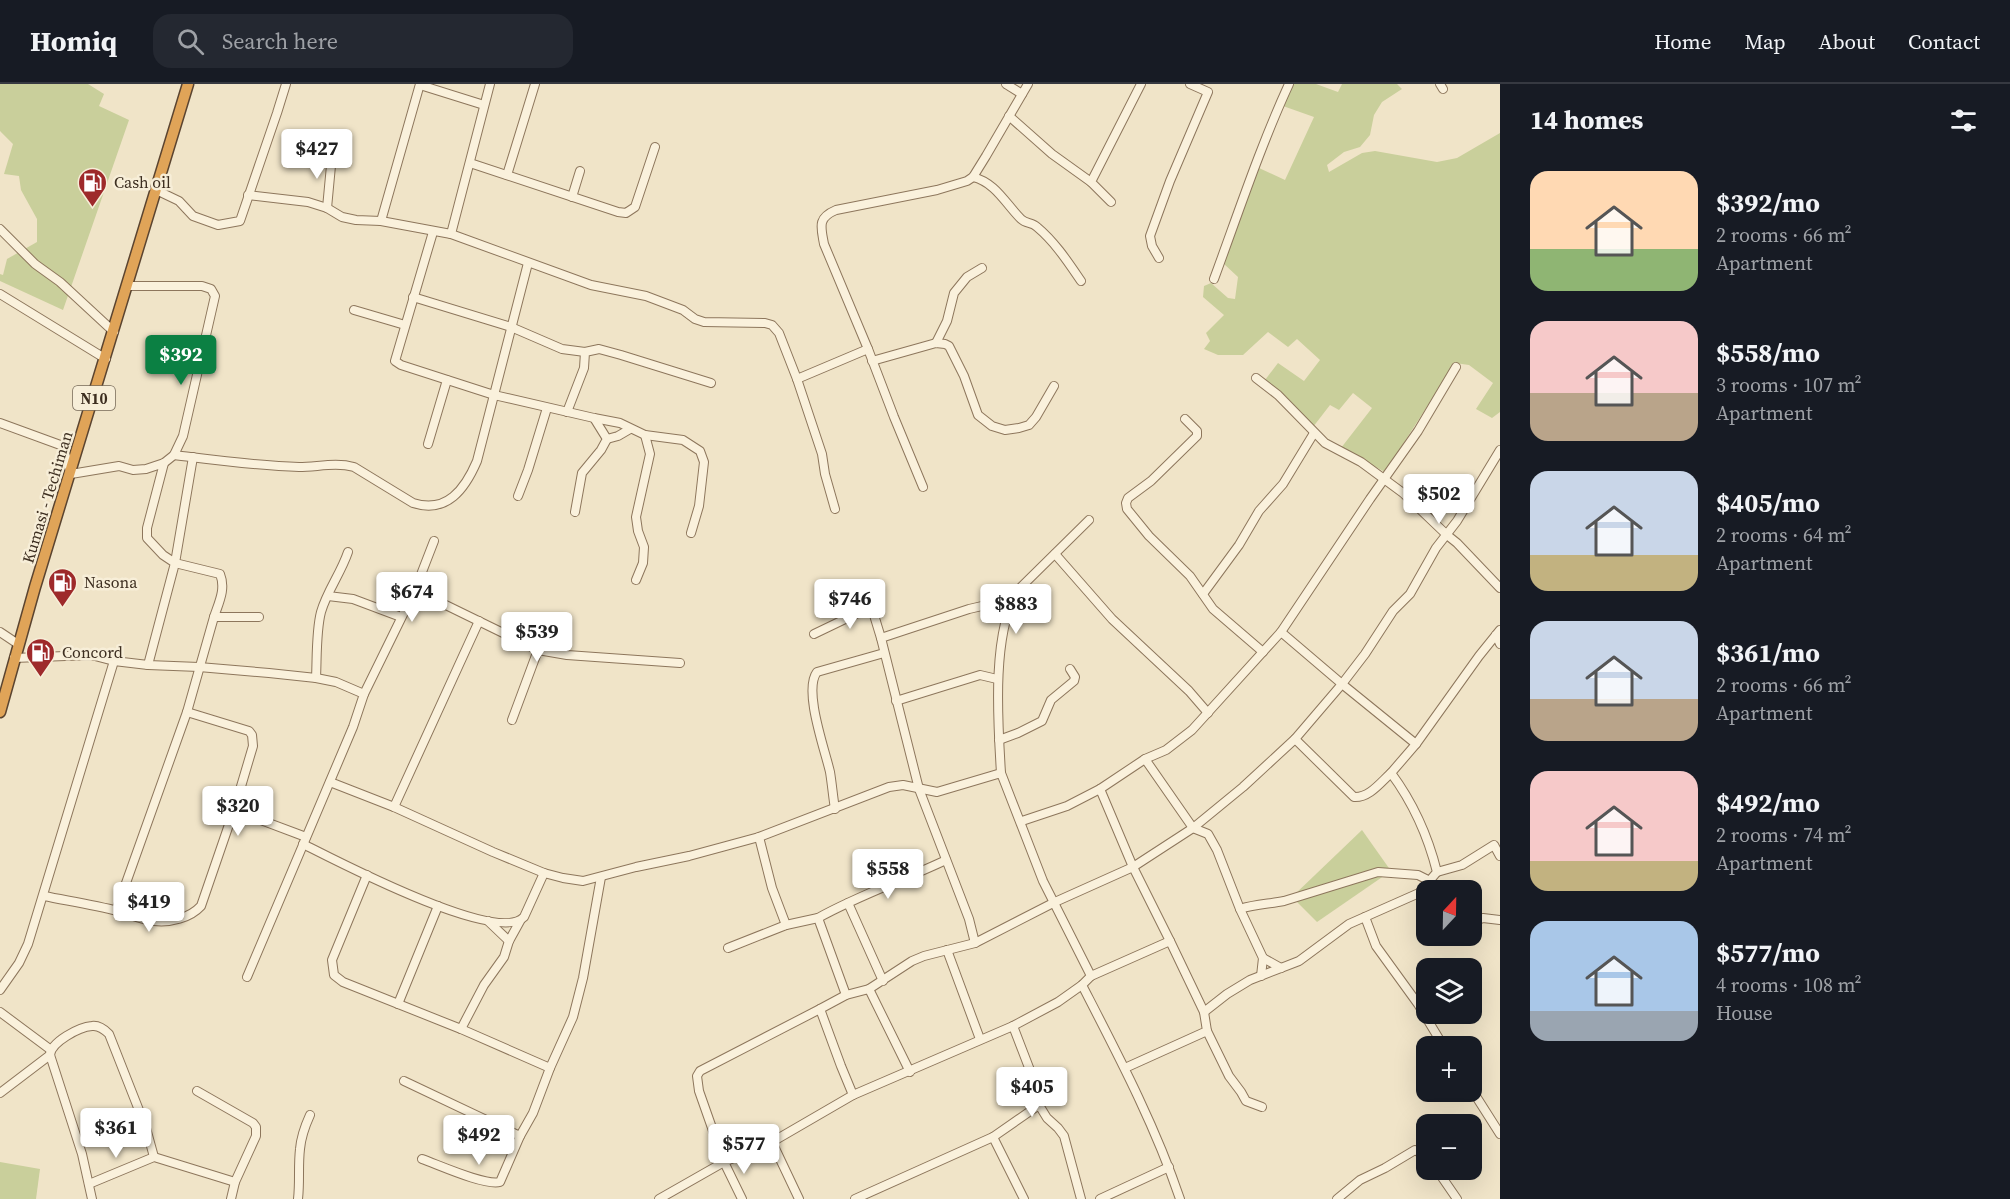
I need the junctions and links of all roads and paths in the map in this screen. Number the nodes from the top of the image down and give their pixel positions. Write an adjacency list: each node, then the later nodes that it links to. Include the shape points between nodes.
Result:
1 (188, 84): 22 (highway, Kumasi - Techiman / N10)
2 (286, 84): 23 (street)
3 (420, 84): 13 (street); 27 (street)
4 (490, 84): 13 (street)
5 (535, 84): 19 (street)
6 (1006, 84): 12 (street)
7 (1028, 84): 12 (street)
8 (1141, 84): 21 (street)
9 (1190, 84): 11 (street)
10 (1289, 84): 34 (street, via 1241,200)
11 (1210, 88): 31 (street, via 1150,236)
12 (1022, 94): 14 (street)
13 (484, 105): 17 (street)
14 (1009, 116): 20 (street); 21 (street)
15 (655, 147): 24 (street, via 631,211 618,213)
16 (332, 155): 26 (street)
17 (470, 162): 19 (street); 30 (street)
18 (580, 171): 24 (street)
19 (507, 175): 24 (street)
20 (973, 177): 35 (street, via 992,186 1023,221 1033,223); 44 (street, via 937,190 836,210 823,219 824,244)
21 (1091, 182): 25 (street)
22 (156, 190): 23 (street, via 179,201 193,216 218,225 240,221); 36 (highway, Kumasi - Techiman / N10)
23 (249, 195): 26 (street)
24 (572, 197)
25 (1111, 202)
26 (327, 208): 27 (street, via 342,217)
27 (381, 221): 29 (street)
28 (0, 228): 42 (street, via 35,264)
29 (433, 232): 30 (street); 38 (street)
30 (451, 234): 32 (street)
31 (1159, 258)
32 (528, 263): 41 (street); 50 (street, via 591,285 646,296 704,322 772,325)
33 (982, 268): 43 (street, via 967,277 954,293 948,321)
34 (1214, 279)
35 (1081, 281)
36 (127, 286): 42 (highway, Kumasi - Techiman / N10); 66 (street, via 201,286 211,289 215,296 183,436)
37 (0, 294): 46 (street)
38 (413, 297): 40 (street); 41 (street)
39 (354, 310): 40 (street)
40 (405, 325): 51 (street, via 395,361)
41 (511, 327): 45 (street, via 551,345); 54 (street)
42 (114, 332): 46 (highway, Kumasi - Techiman / N10)
43 (936, 343): 47 (street); 53 (street, via 949,346 978,415 992,426 1005,430 1029,425)
44 (868, 349): 47 (street); 50 (street)
45 (585, 352): 52 (street, via 599,350 621,355); 56 (street, via 584,368)
46 (106, 359): 69 (highway, Kumasi - Techiman / N10)
47 (872, 361): 71 (street)
48 (1456, 367): 70 (street)
49 (1256, 378): 61 (street)
50 (797, 379): 73 (street)
51 (447, 380): 54 (street); 64 (street)
52 (711, 382)
53 (1054, 386)
54 (494, 395): 55 (street); 67 (street, via 468,481 456,495 440,504 413,503 343,464 300,467)
55 (547, 408): 56 (street); 72 (street)
56 (567, 412): 57 (street)
57 (594, 418): 60 (street); 63 (street)
58 (1185, 419): 85 (street, via 1197,436 1126,503 1149,536)
59 (0, 423): 69 (street, via 63,446)
60 (630, 429): 62 (street); 63 (street)
61 (1314, 433): 70 (street); 85 (street, via 1283,484 1259,511)
62 (645, 435): 76 (street, via 684,440 700,451 704,462 699,506); 82 (street, via 650,453 636,517 644,547)
63 (607, 439): 74 (street, via 582,472)
64 (428, 444)
65 (1500, 450): 77 (street)
66 (174, 455): 67 (street); 68 (street)
67 (193, 457): 81 (street)
68 (164, 463): 69 (street, via 146,469 119,466); 81 (street, via 147,538)
69 (71, 474): 97 (highway, Kumasi - Techiman / N10)
70 (1385, 480): 77 (street, via 1411,499); 93 (street)
71 (924, 487)
72 (518, 496)
73 (835, 509)
74 (575, 512)
75 (1089, 520): 80 (street)
76 (691, 533)
77 (1447, 536): 83 (street); 110 (street, via 1410,594 1393,611)
78 (434, 541): 84 (street)
79 (348, 552): 86 (street)
80 (1055, 554): 87 (street); 115 (street, via 1112,620)
81 (175, 563): 88 (street, via 220,574 223,590); 105 (street)
82 (636, 580)
83 (1500, 588)
84 (414, 590): 90 (street); 91 (street)
85 (1203, 594): 100 (street, via 1213,609)
86 (328, 596): 90 (street, via 353,599); 108 (street, via 321,614)
87 (1012, 599): 96 (street); 109 (street, via 1006,615)
88 (214, 616): 89 (street); 106 (street)
89 (259, 617)
90 (401, 617): 111 (street)
91 (479, 621): 99 (street); 126 (street)
92 (0, 632): 97 (street)
93 (1281, 632): 100 (street); 110 (street)
94 (1498, 633): 98 (street); 119 (street)
95 (814, 634): 96 (street, via 866,609 874,615)
96 (881, 638): 101 (street)
97 (18, 644): 102 (highway, Kumasi - Techiman / N10)
98 (1500, 644)
99 (538, 650): 104 (street); 116 (street)
100 (1263, 651): 115 (street)
101 (884, 653): 112 (street); 127 (street, via 817,672 813,678 813,706)
102 (14, 658): 103 (street, via 91,655); 113 (highway, Kumasi - Techiman / N10)
103 (114, 661): 105 (street); 144 (street)
104 (680, 663)
105 (148, 665): 106 (street)
106 (199, 667): 108 (street); 114 (street)
107 (1070, 669): 118 (street, via 1074,681 1051,700 1042,721)
108 (316, 678): 111 (street)
109 (998, 679): 112 (street, via 980,675); 118 (street)
110 (1342, 684): 117 (street); 119 (street)
111 (364, 694): 123 (street)
112 (896, 701): 124 (street)
113 (0, 712)
114 (187, 712): 128 (street, via 252,735 253,746); 149 (street)
115 (1209, 713): 120 (street, via 1166,750)
116 (512, 720)
117 (1295, 739): 122 (street, via 1354,797 1361,798); 130 (street)
118 (999, 740): 121 (street)
119 (1416, 744): 122 (street)
120 (1145, 759): 125 (street); 130 (street)
121 (1001, 773): 124 (street, via 948,790); 129 (street)
122 (1391, 773): 137 (street, via 1420,819)
123 (330, 782): 126 (street); 132 (street)
124 (920, 789): 127 (street, via 896,785); 135 (street)
125 (1100, 789): 129 (street); 136 (street)
126 (394, 807): 138 (street)
127 (835, 809): 131 (street)
128 (234, 810): 132 (street); 149 (street, via 201,906 195,913 153,921)
129 (1022, 822): 145 (street)
130 (1193, 828): 136 (street); 148 (street, via 1208,834)
131 (759, 837): 140 (street); 156 (street)
132 (304, 841): 139 (street); 166 (street)
133 (1497, 843): 134 (street); 137 (street, via 1462,865)
134 (1500, 856)
135 (946, 860): 146 (street); 159 (street)
136 (1133, 867): 145 (street); 158 (street)
137 (1437, 872): 142 (street)
138 (544, 873): 140 (street, via 583,881); 155 (street)
139 (367, 875): 147 (street); 172 (street, via 332,967 334,975 343,982)
140 (601, 877): 182 (street, via 579,996)
141 (1428, 880): 148 (street, via 1418,875 1378,872)
142 (1431, 880)
143 (1416, 894): 150 (street)
144 (44, 896): 149 (street); 170 (street, via 20,963)
145 (1054, 902): 159 (street); 164 (street)
146 (848, 903): 151 (street); 167 (street)
147 (438, 906): 153 (street); 172 (street)
148 (1240, 909): 162 (street)
149 (116, 911)
150 (1365, 917): 163 (street, via 1339,929 1299,960); 179 (street, via 1376,946)
151 (818, 918): 156 (street); 171 (street)
152 (1482, 919): 154 (street)
153 (487, 920): 155 (street); 157 (street)
154 (1500, 920)
155 (520, 921): 157 (street)
156 (786, 925): 160 (street)
157 (508, 941): 177 (street, via 504,957)
158 (1170, 941): 164 (street); 175 (street)
159 (975, 943): 161 (street)
160 (728, 948)
161 (947, 950): 167 (street, via 912,961); 180 (street)
162 (1263, 958): 163 (street); 165 (street)
163 (1281, 968): 165 (street)
164 (1091, 976): 168 (street)
165 (1261, 976): 175 (street)
166 (247, 977)
167 (883, 981): 169 (street)
168 (1082, 986): 176 (street); 183 (street)
169 (869, 988): 171 (street); 184 (street)
170 (0, 990)
171 (846, 995): 173 (street)
172 (398, 1004): 177 (street)
173 (820, 1009): 188 (street); 200 (street, via 700,1071 699,1090)
174 (0, 1012): 181 (street)
175 (1204, 1012): 178 (street)
176 (1013, 1026): 180 (street); 190 (street)
177 (461, 1029): 182 (street)
178 (1207, 1031): 183 (street); 191 (street, via 1228,1076 1246,1101)
179 (1437, 1036)
180 (980, 1039): 184 (street)
181 (50, 1053): 187 (street); 198 (street, via 57,1041 89,1026 100,1027 109,1034); 204 (street)
182 (550, 1068): 194 (street)
183 (1125, 1068): 201 (street)
184 (910, 1072): 188 (street)
185 (404, 1081): 194 (street)
186 (196, 1091): 203 (street, via 256,1127 256,1136)
187 (0, 1093)
188 (853, 1095): 196 (street)
189 (1480, 1102): 193 (street)
190 (1039, 1105): 195 (street); 213 (street, via 1064,1136)
191 (1262, 1107)
192 (310, 1115): 207 (street, via 302,1134)
193 (1500, 1134)
194 (520, 1136): 199 (street, via 496,1184)
195 (993, 1137): 211 (street); 212 (street)
196 (772, 1142): 200 (street); 210 (street)
197 (1416, 1151): 216 (street, via 1360,1180)
198 (154, 1156): 203 (street); 204 (street)
199 (422, 1159)
200 (724, 1162): 208 (street); 209 (street)
201 (1169, 1167): 214 (street); 215 (street)
202 (1444, 1180): 217 (street)
203 (235, 1182): 206 (street)
204 (89, 1184): 205 (street)
205 (92, 1199)
206 (231, 1199)
207 (298, 1199)
208 (659, 1199)
209 (742, 1199)
210 (799, 1199)
211 (855, 1199)
212 (1024, 1199)
213 (1081, 1199)
214 (1100, 1199)
215 (1180, 1199)
216 (1337, 1199)
217 (1457, 1199)

